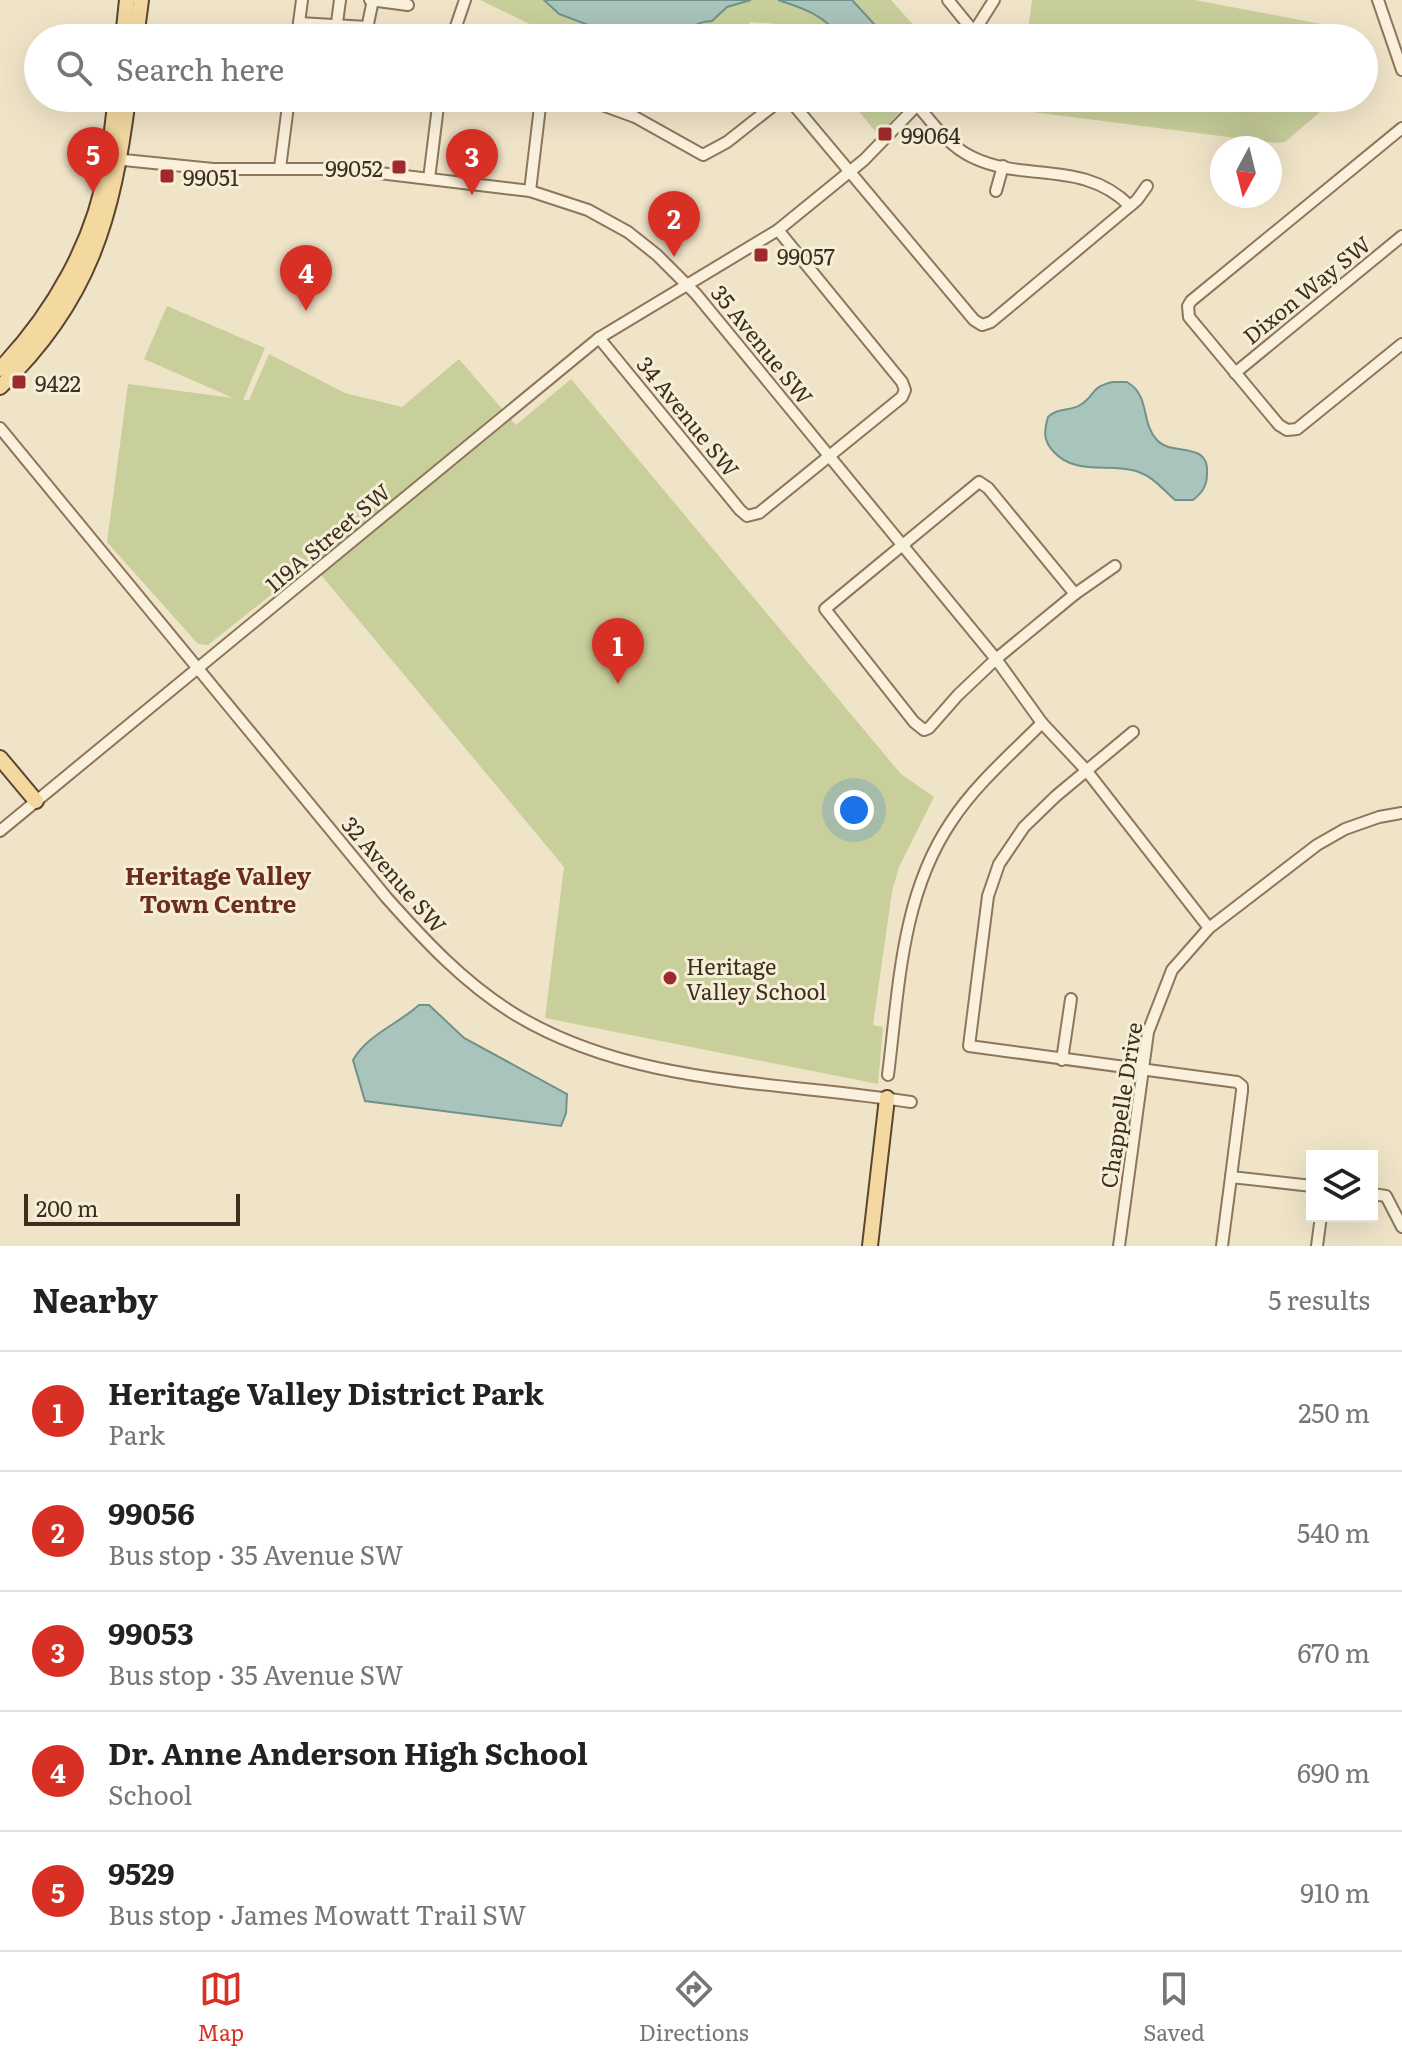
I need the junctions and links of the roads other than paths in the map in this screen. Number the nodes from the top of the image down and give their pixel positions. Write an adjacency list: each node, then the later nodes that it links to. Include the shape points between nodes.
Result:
1 (127, 0): 12 (main road)
2 (141, 0): 13 (main road)
3 (302, 0): 11 (street)
4 (340, 0): 15 (street)
5 (372, 0): 10 (street); 16 (street)
6 (465, 0): 17 (street)
7 (948, 0): 18 (street)
8 (994, 0): 19 (street)
9 (1378, 0): 20 (street)
10 (408, 5)
11 (299, 23): 14 (street)
12 (124, 24)
13 (138, 24)
14 (318, 24)
15 (337, 24)
16 (368, 24)
17 (457, 24)
18 (964, 24)
19 (979, 24)
20 (1402, 70)
21 (116, 112): 32 (main road)
22 (125, 112): 32 (main road)
23 (287, 112): 34 (street)
24 (437, 112): 36 (street)
25 (539, 112): 38 (street)
26 (621, 112): 27 (street, via 703,155)
27 (767, 112)
28 (797, 112): 35 (street)
29 (911, 112): 35 (street, 119A Street SW)
30 (928, 112): 33 (street, via 960,149)
31 (1402, 128): 47 (street, via 1191,301 1189,317)
32 (114, 159): 34 (street, 35 Avenue SW, via 213,169); 46 (main road, via 73,266 39,321); 48 (main road, via 110,208 78,287 40,344)
33 (1003, 166): 39 (street); 40 (street, via 1085,178 1111,189)
34 (280, 168): 36 (street, 35 Avenue SW)
35 (850, 173): 40 (street, via 982,325); 41 (street, 119A Street SW)
36 (429, 179): 38 (street, 35 Avenue SW)
37 (1147, 186): 40 (street)
38 (530, 191): 43 (street, 35 Avenue SW, via 609,221 645,244)
39 (996, 191)
40 (1130, 206)
41 (778, 230): 43 (street, 119A Street SW); 50 (street, via 904,385 902,397)
42 (1402, 236): 47 (street, Dixon Way SW)
43 (687, 285): 44 (street, 119A Street SW); 50 (street, 35 Avenue SW)
44 (599, 338): 50 (street, 34 Avenue SW, via 740,510 751,516); 55 (street, 119A Street SW)
45 (1402, 344): 47 (street, via 1297,429 1279,425)
46 (0, 369)
47 (1235, 373)
48 (0, 387)
49 (0, 428): 55 (street, 32 Avenue SW)
50 (828, 456): 51 (street, 35 Avenue SW)
51 (901, 546): 53 (street, via 979,482); 54 (street, 35 Avenue SW); 54 (street, via 825,609 914,722 929,728)
52 (1115, 566): 53 (street)
53 (1075, 594): 54 (street)
54 (996, 659): 56 (street, 35 Avenue SW)
55 (198, 669): 60 (street, 119A Street SW); 68 (street, 32 Avenue SW, via 406,920 455,970 516,1015 629,1062)
56 (1042, 723): 59 (street, 35 Avenue SW); 67 (street, via 952,820 919,881 902,960)
57 (1133, 732): 59 (street)
58 (0, 758): 60 (main road)
59 (1086, 770): 63 (street, 35 Avenue SW); 65 (street, via 1024,827 999,864 988,896 967,1040 973,1048)
60 (36, 801): 62 (street, 119A Street SW)
61 (1402, 813): 63 (street, Chappelle Drive, via 1345,829 1317,845)
62 (0, 831)
63 (1209, 928): 66 (street, Chappelle Drive, via 1172,970 1148,1032)
64 (1071, 999): 65 (street)
65 (1062, 1060): 66 (street)
66 (1142, 1071): 70 (street, via 1242,1086); 76 (street, Chappelle Drive)
67 (888, 1075)
68 (887, 1098): 69 (street, 32 Avenue SW); 75 (main road)
69 (911, 1102)
70 (1231, 1177): 71 (street); 77 (street)
71 (1306, 1185)
72 (1378, 1195): 74 (street, via 1386,1196)
73 (1320, 1222): 78 (street)
74 (1402, 1227)
75 (870, 1246)
76 (1119, 1246)
77 (1222, 1246)
78 (1317, 1246)

